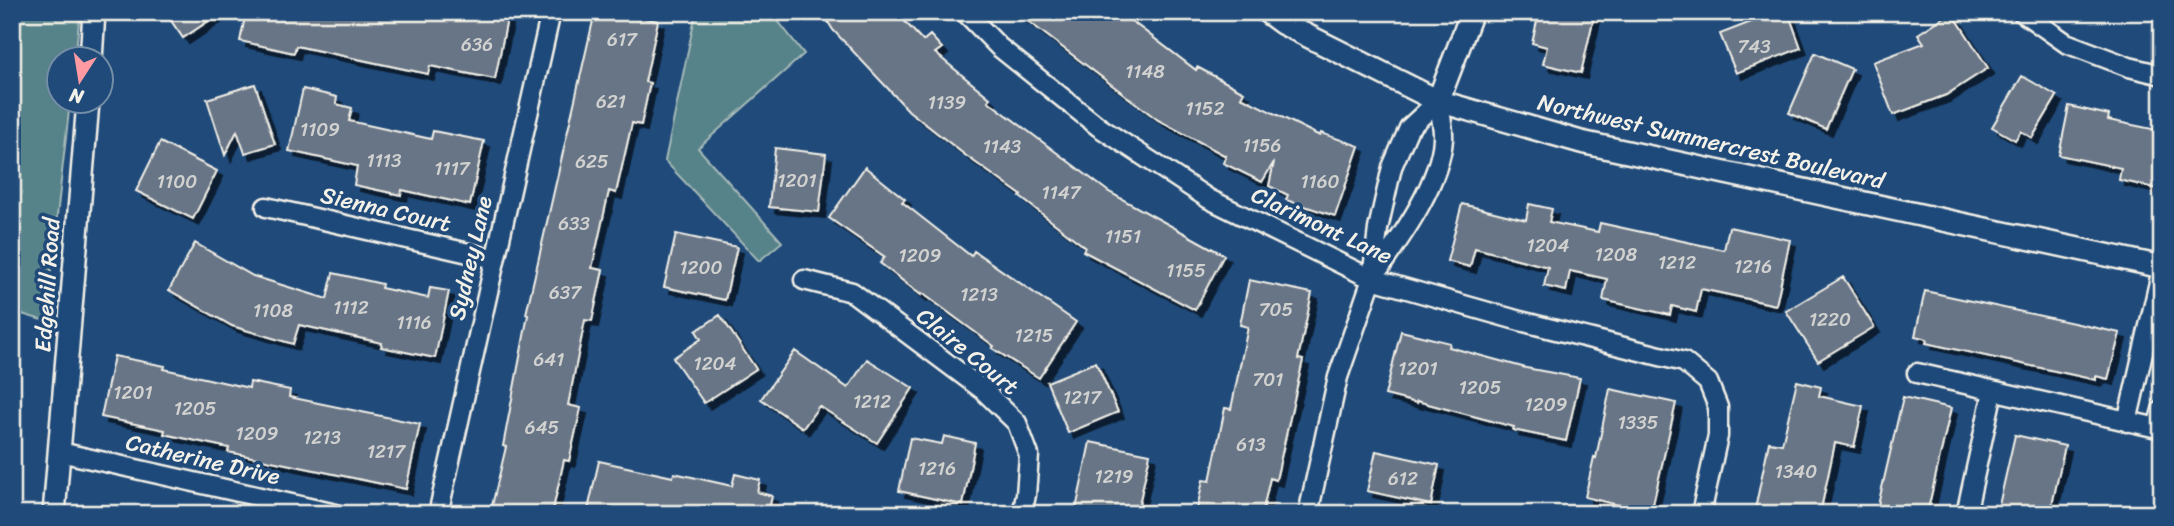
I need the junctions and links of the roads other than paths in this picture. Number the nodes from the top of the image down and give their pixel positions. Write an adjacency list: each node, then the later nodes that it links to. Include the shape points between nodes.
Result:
1 (94, 12): 7 (street)
2 (551, 12): 12 (street, Sydney Lane)
3 (965, 12): 14 (street, Clarimont Lane, via 999,47 1099,127 1209,199)
4 (1267, 12): 9 (street, Northwest Summercrest Boulevard)
5 (1472, 12): 9 (street)
6 (2022, 12): 8 (street, via 2066,43)
7 (92, 46)
8 (2162, 75)
9 (1438, 101): 13 (street, Northwest Summercrest Boulevard, via 1581,142); 14 (street, via 1409,128 1392,167); 14 (street, via 1443,139 1434,174 1417,210)
10 (87, 116): 21 (street, Edgehill Road)
11 (266, 207): 12 (street, Sienna Court)
12 (495, 259): 24 (street, Sydney Lane)
13 (2162, 268): 19 (street)
14 (1372, 279): 26 (street, via 1338,377); 27 (street, Clarimont Lane, via 1684,362 1708,382 1718,407 1718,436)
15 (804, 280): 25 (street, Claire Court, via 852,292 983,390 1017,423 1029,455)
16 (1916, 373): 17 (street)
17 (1993, 391): 19 (street); 28 (street)
18 (2162, 410): 20 (street)
19 (2127, 422): 20 (street)
20 (2160, 429)
21 (60, 452): 22 (street, Edgehill Road); 23 (street, Catherine Drive)
22 (54, 514)
23 (336, 514)
24 (438, 514)
25 (1022, 514)
26 (1308, 514)
27 (1701, 514)
28 (1966, 514)

